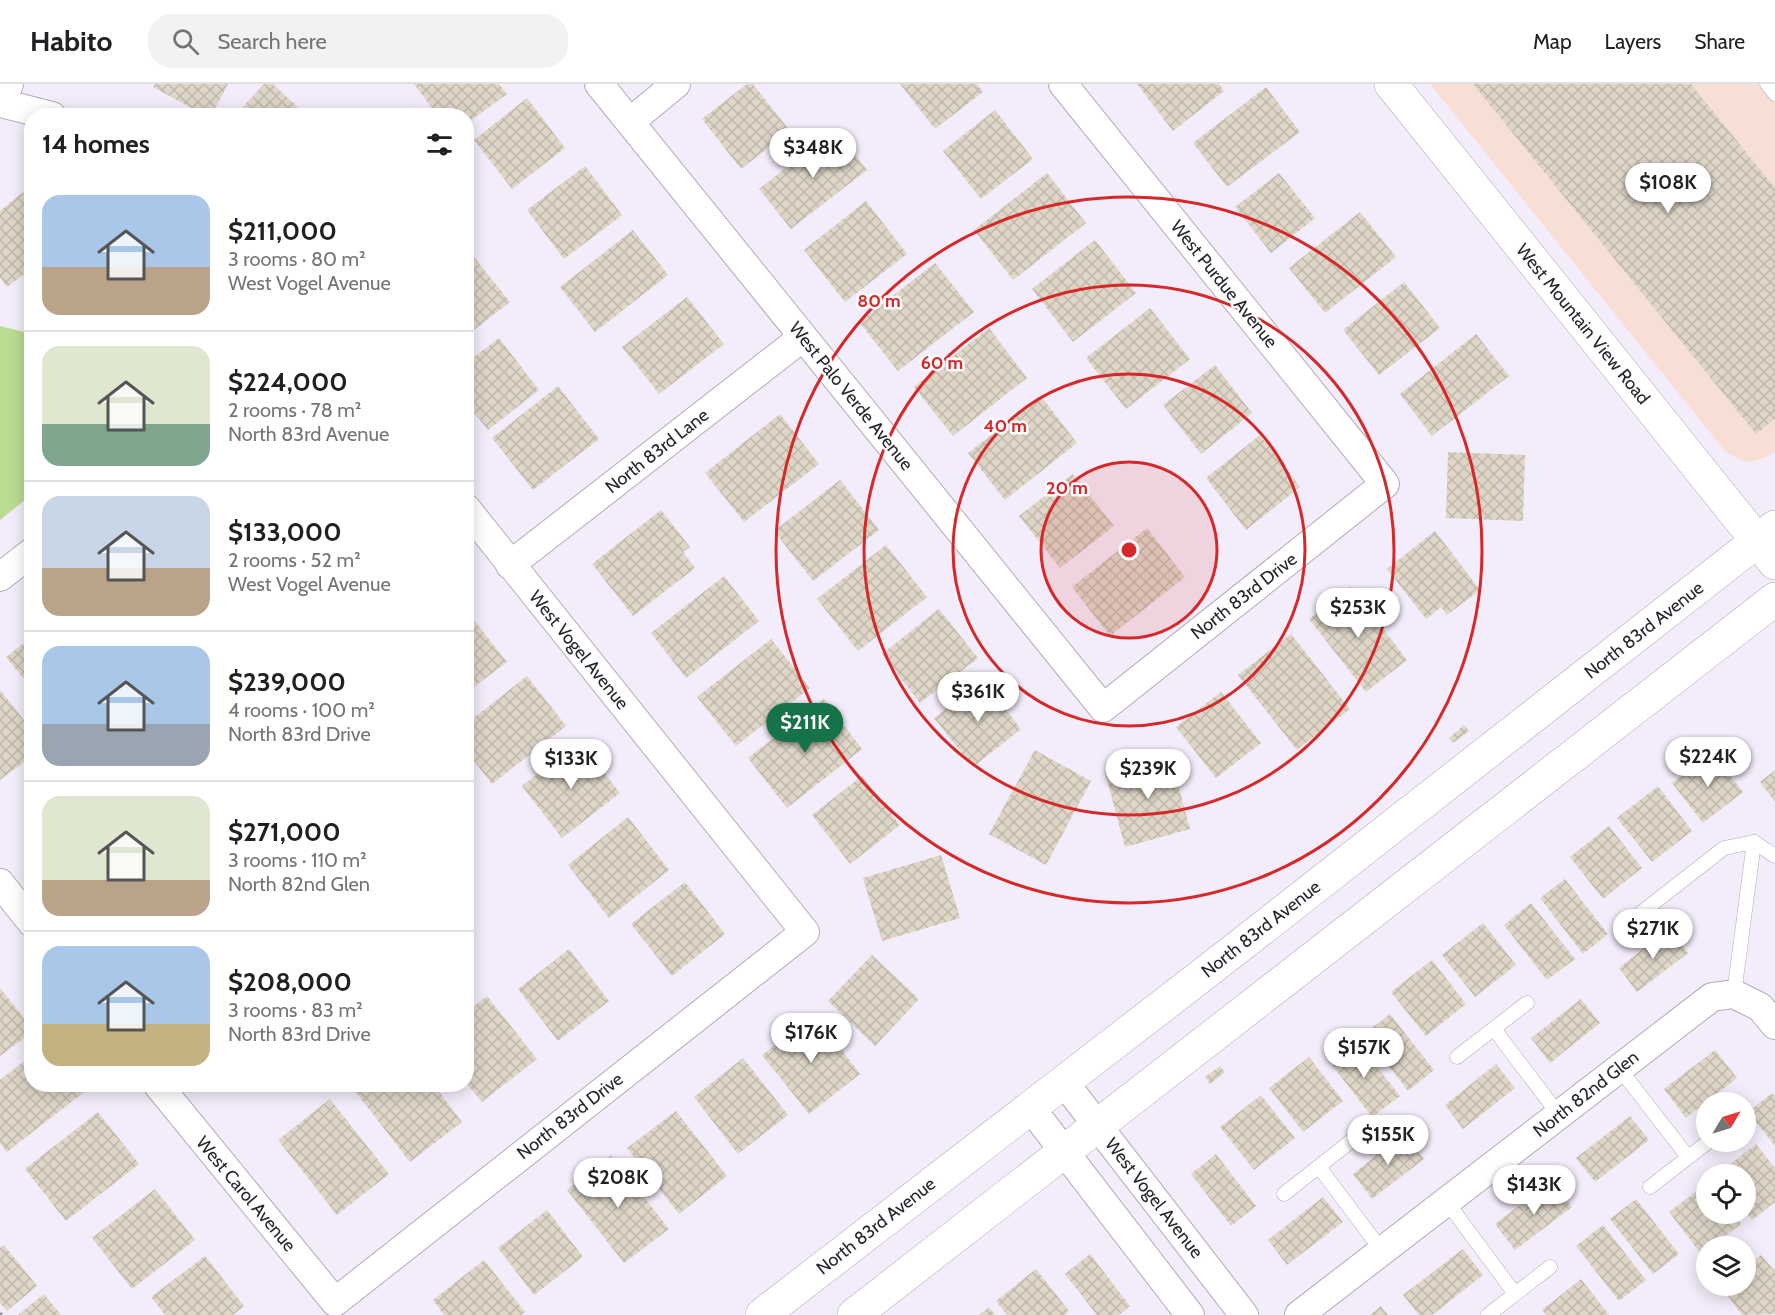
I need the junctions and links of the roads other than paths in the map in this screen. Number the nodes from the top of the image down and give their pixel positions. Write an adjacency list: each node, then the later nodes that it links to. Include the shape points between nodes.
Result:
1 (599, 84): 9 (street, West Palo Verde Avenue)
2 (676, 84): 9 (street)
3 (1063, 84): 11 (street, West Purdue Avenue)
4 (1392, 84): 13 (main road, West Mountain View Road)
5 (1767, 84): 7 (lane)
6 (5, 93): 8 (street)
7 (1775, 94)
8 (36, 108)
9 (630, 122): 10 (street, West Palo Verde Avenue)
10 (803, 336): 15 (street, North 83rd Lane); 18 (street, West Palo Verde Avenue)
11 (1385, 484): 18 (street, North 83rd Drive)
12 (474, 518): 15 (street, West Vogel Avenue)
13 (1769, 544): 31 (main road, North 83rd Avenue)
14 (24, 558): 16 (street)
15 (510, 565): 24 (street, West Vogel Avenue)
16 (0, 577)
17 (1775, 599): 35 (main road)
18 (1103, 708)
19 (1754, 842): 20 (lane); 23 (lane, via 1724,848); 25 (lane)
20 (1775, 856)
21 (0, 883): 22 (street)
22 (24, 913)
23 (1623, 927)
24 (805, 932): 47 (street, North 83rd Drive)
25 (1734, 994): 27 (street, via 1760,1007); 30 (street, North 82nd Glen, via 1712,997)
26 (1527, 1003): 28 (lane)
27 (1775, 1025)
28 (1494, 1029): 29 (lane); 34 (lane)
29 (1457, 1057)
30 (1619, 1068): 34 (street, North 82nd Glen); 39 (lane)
31 (1063, 1081): 33 (main road, North 83rd Avenue); 35 (street, West Vogel Avenue)
32 (165, 1092): 47 (street, West Carol Avenue)
33 (1030, 1107): 38 (street); 48 (main road, North 83rd Avenue)
34 (1559, 1115): 43 (street, North 82nd Glen)
35 (1098, 1126): 38 (main road); 51 (street, West Vogel Avenue)
36 (1360, 1134): 40 (lane)
37 (1696, 1151): 39 (lane)
38 (1065, 1152): 49 (main road); 50 (street)
39 (1688, 1157): 41 (lane)
40 (1319, 1167): 42 (lane); 44 (lane)
41 (1650, 1187)
42 (1284, 1194)
43 (1447, 1202): 44 (street, North 82nd Glen); 46 (lane)
44 (1382, 1251): 52 (street, North 82nd Glen)
45 (1550, 1267): 46 (lane)
46 (1515, 1294): 53 (lane)
47 (336, 1302)
48 (762, 1315)
49 (854, 1315)
50 (1190, 1315)
51 (1244, 1315)
52 (1299, 1315)
53 (1488, 1315)

